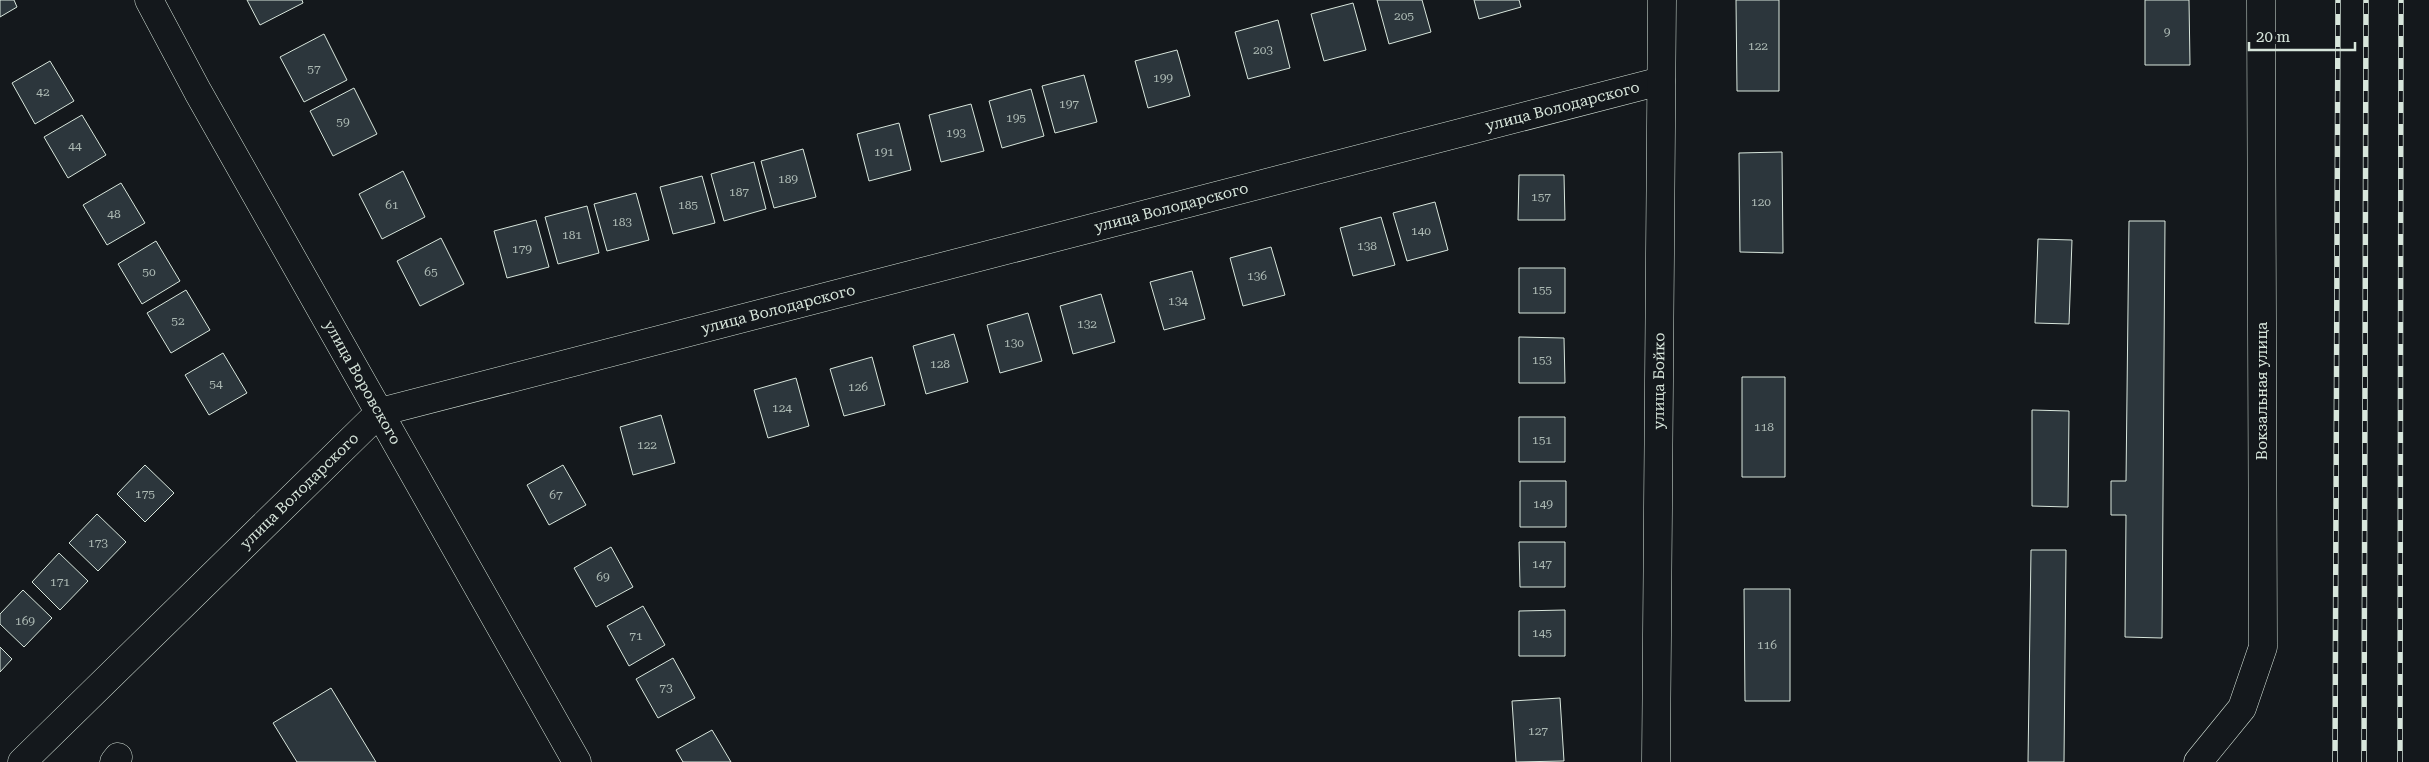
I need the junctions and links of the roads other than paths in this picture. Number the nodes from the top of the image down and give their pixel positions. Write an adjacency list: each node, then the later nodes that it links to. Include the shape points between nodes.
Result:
1 (149, 0): 5 (street, улица Воровского)
2 (1662, 0): 4 (street, улица Бойко)
3 (2261, 0): 9 (street, Вокзальная улица, via 2263,648 2242,708)
4 (1662, 81): 5 (street, улица Володарского); 8 (street, улица Бойко)
5 (380, 412): 6 (street, улица Володарского); 7 (street, улица Воровского)
6 (22, 762)
7 (577, 762)
8 (1656, 762)
9 (2198, 762)

